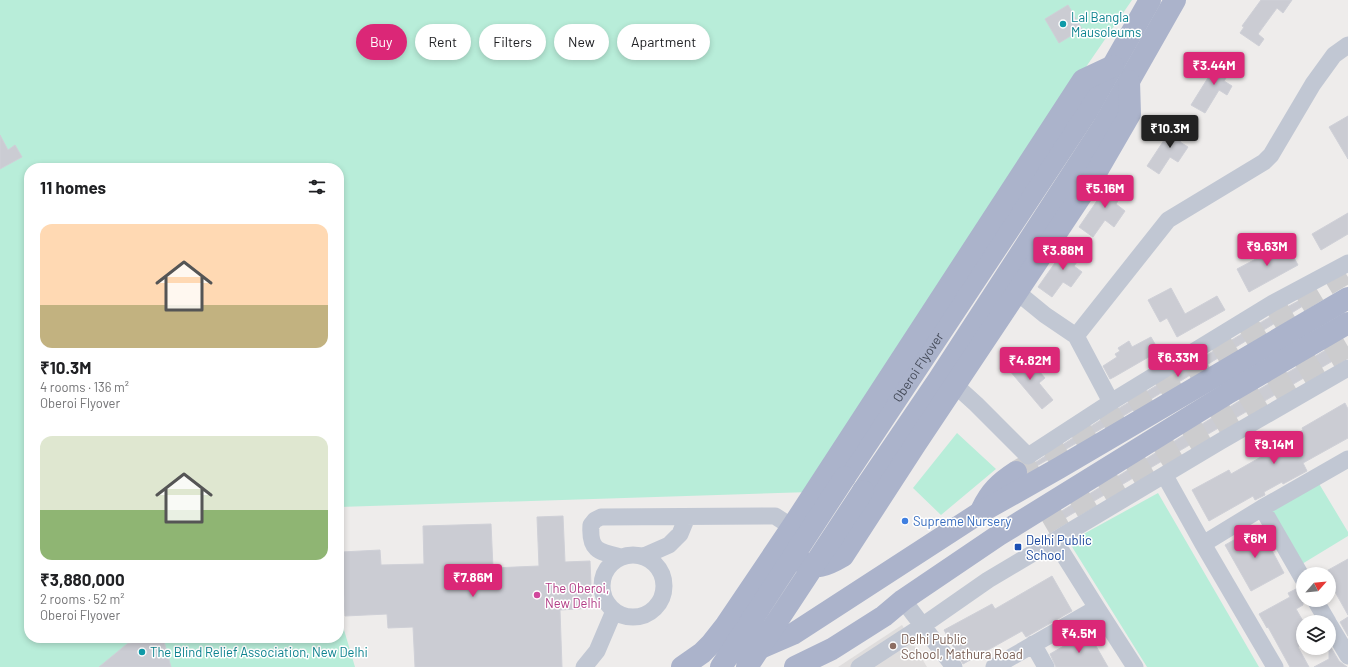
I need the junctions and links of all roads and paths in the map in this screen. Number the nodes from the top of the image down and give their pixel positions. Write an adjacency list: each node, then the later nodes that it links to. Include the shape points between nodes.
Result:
1 (1150, 0): 4 (main road, Oberoi Flyover)
2 (1175, 0): 5 (main road, Oberoi Flyover)
3 (1348, 45): 11 (street, via 1334,56 1313,84 1270,155 1256,167 1168,220)
4 (1113, 66): 6 (main road, Oberoi Flyover); 21 (main road, via 1083,80)
5 (1128, 81): 6 (main road, Oberoi Flyover); 8 (main road, via 1130,114 1093,178)
6 (1095, 119): 36 (main road, Oberoi Flyover, bridge, via 939,379 805,578); 40 (main road, Oberoi Flyover, bridge, via 785,566)
7 (1348, 263): 14 (street, via 1273,303)
8 (1017, 292): 11 (street); 13 (main road)
9 (1348, 298): 19 (main road)
10 (1348, 323): 23 (main road, via 1230,392)
11 (1076, 336): 14 (street)
12 (1348, 368): 17 (street)
13 (955, 385): 14 (street, via 1028,456); 21 (main road, via 842,556 819,567 798,560 791,550)
14 (1111, 402)
15 (1348, 459): 18 (street)
16 (1016, 472): 19 (main road, via 1003,480 988,496)
17 (1165, 476): 22 (street); 24 (street)
18 (1262, 508): 24 (street); 27 (street)
19 (981, 512): 36 (main road, via 793,634)
20 (687, 517): 21 (street, via 775,516); 25 (street, via 680,534 669,545); 26 (street, via 601,517 595,520 591,525 590,537 594,546 600,552)
21 (792, 526): 38 (main road, via 726,625 711,644)
22 (1049, 532): 23 (main road); 29 (street); 31 (street, via 988,580)
23 (999, 535): 28 (main road)
24 (1202, 544): 48 (street)
25 (644, 556): 26 (street, via 634,554); 30 (street, via 660,570 664,580 664,591 660,600 654,609 635,617 624,616)
26 (621, 557): 30 (street, via 608,566 603,575 603,595)
27 (1296, 567)
28 (903, 600): 31 (street); 34 (main road, via 884,616)
29 (1097, 608): 33 (street); 47 (street)
30 (614, 611): 37 (street, via 596,650)
31 (922, 626): 43 (street); 44 (street)
32 (1336, 635): 35 (street)
33 (1033, 644): 45 (street); 46 (street)
34 (832, 649): 41 (main road); 42 (main road)
35 (1348, 656)
36 (745, 661): 39 (main road)
37 (584, 667)
38 (682, 667)
39 (702, 667)
40 (721, 667)
41 (795, 667)
42 (810, 667)
43 (859, 667)
44 (954, 667)
45 (994, 667)
46 (1046, 667)
47 (1135, 667)
48 (1275, 667)

